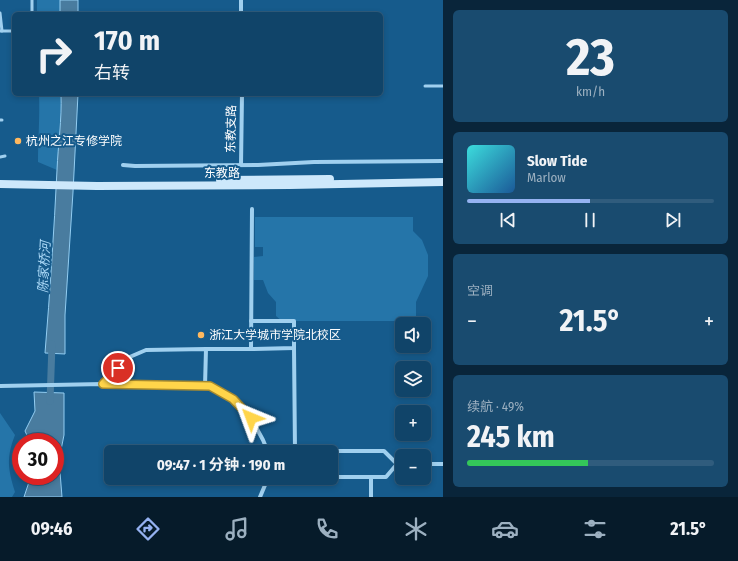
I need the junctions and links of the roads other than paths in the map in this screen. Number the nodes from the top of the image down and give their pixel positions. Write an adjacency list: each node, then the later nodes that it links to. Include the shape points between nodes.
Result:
1 (32, 0): 3 (lane)
2 (241, 0): 4 (street)
3 (32, 12)
4 (241, 12)
5 (0, 13): 6 (lane)
6 (1, 31): 7 (lane)
7 (12, 31)
8 (425, 86): 9 (lane)
9 (443, 86)
10 (242, 96): 15 (street, 东教支路)
11 (5, 156): 12 (lane)
12 (0, 157)
13 (443, 161): 15 (street)
14 (123, 165): 15 (street)
15 (241, 165)
16 (443, 177): 20 (street, 东教路)
17 (0, 179): 18 (street, 东教路)
18 (33, 182): 20 (street, 东教路); 21 (street, 东教路)
19 (443, 182): 20 (street, 东教路, via 290,185)
20 (97, 183)
21 (0, 184)
22 (252, 209): 23 (street)
23 (251, 321): 24 (street, via 294,321); 26 (street)
24 (294, 348): 26 (street); 31 (street)
25 (206, 349): 26 (street); 27 (street, via 146,350 125,360); 29 (street)
26 (251, 349)
27 (103, 384): 28 (street); 29 (street)
28 (0, 386)
29 (205, 386): 30 (street, via 210,386 233,399 251,418)
30 (264, 445)
31 (295, 445)
32 (338, 451): 33 (street, via 384,452)
33 (395, 460)
34 (431, 464): 35 (street)
35 (443, 464)
36 (395, 469): 38 (street, via 386,477)
37 (338, 477): 38 (street)
38 (371, 477): 41 (street)
39 (265, 485): 40 (street)
40 (260, 497)
41 (371, 497)

